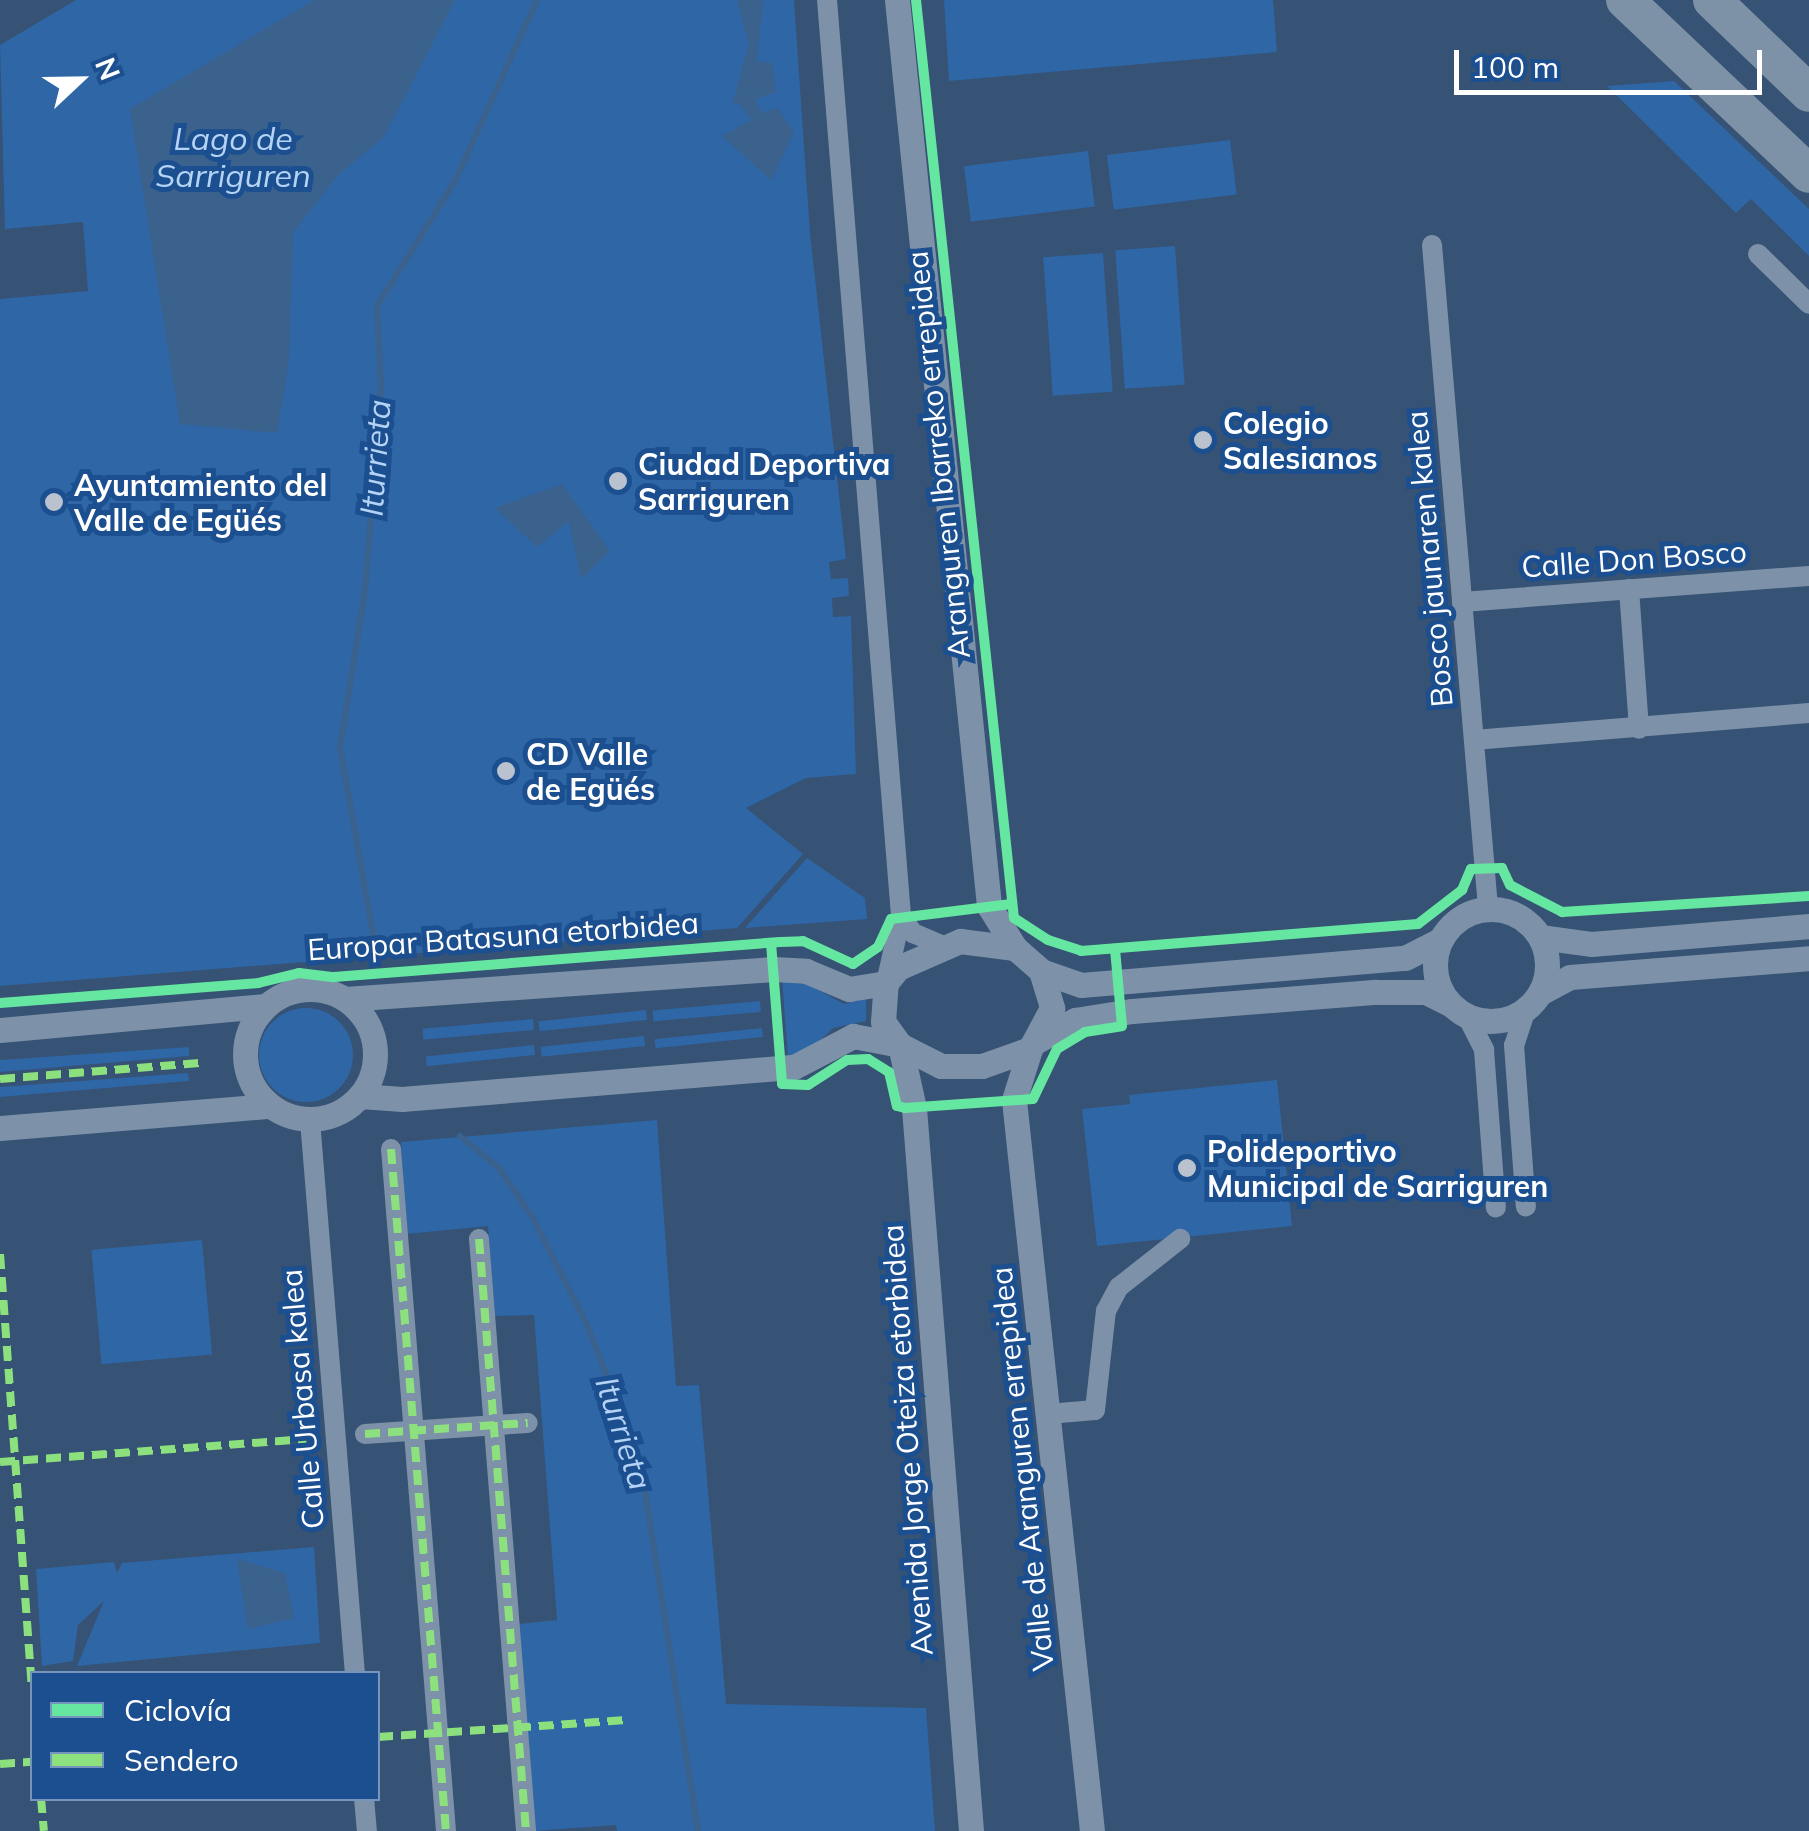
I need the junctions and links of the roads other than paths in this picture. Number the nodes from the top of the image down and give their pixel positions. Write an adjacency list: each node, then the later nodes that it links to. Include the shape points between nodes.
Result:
1 (827, 0): 20 (street)
2 (898, 0): 18 (street, Aranguren Ibarreko errepidea)
3 (1626, 0): 8 (highway)
4 (1648, 0): 7 (highway)
5 (1712, 0): 6 (highway)
6 (1809, 93)
7 (1809, 152)
8 (1809, 174)
9 (1432, 245): 14 (street, Bosco jaunaren kalea)
10 (1758, 254): 11 (street)
11 (1809, 304)
12 (1809, 576): 13 (street, Calle Don Bosco)
13 (1628, 589): 14 (street, Calle Don Bosco); 16 (street)
14 (1462, 602): 17 (street, Bosco jaunaren kalea)
15 (1809, 713): 16 (street)
16 (1639, 729): 17 (street)
17 (1474, 740): 19 (street, Bosco jaunaren kalea)
18 (989, 906): 24 (street); 25 (street)
19 (1488, 908): 22 (street, via 1518,915); 23 (street, via 1459,918)
20 (900, 916): 24 (street, via 913,933); 28 (street)
21 (1809, 926): 22 (street, via 1590,944)
22 (1540, 937): 30 (street, via 1547,955)
23 (1439, 941): 27 (street, via 1405,958 1081,985); 32 (street, via 1435,975)
24 (951, 944): 25 (street); 28 (street, via 910,959)
25 (1015, 948): 27 (street)
26 (1809, 958): 30 (street, via 1570,977)
27 (1041, 971): 35 (street, via 1052,1008)
28 (886, 983): 29 (street, Europar Batasuna etorbidea, via 849,989 806,971 773,969); 34 (street, via 884,1022)
29 (346, 999): 31 (street, via 304,989); 37 (street, via 372,1034 375,1056)
30 (1533, 1001): 32 (street, via 1504,1020); 44 (street, via 1514,1046)
31 (266, 1006): 33 (street); 39 (street, via 254,1021 245,1058 248,1076)
32 (1459, 1011): 35 (street, via 1426,992 1376,992 1132,1011 1075,1020); 45 (street, via 1484,1050)
33 (0, 1030)
34 (900, 1045): 36 (street, via 922,1060); 37 (street, via 852,1036 808,1062 773,1069 402,1099); 40 (street, Avenida Jorge Oteiza etorbidea)
35 (1032, 1046): 36 (street); 38 (street)
36 (972, 1067): 38 (street); 40 (street, via 936,1075)
37 (360, 1096): 41 (street, via 329,1117)
38 (1014, 1100): 48 (street, Valle de Aranguren errepidea)
39 (270, 1106): 41 (street); 42 (street)
40 (914, 1108): 58 (street, Avenida Jorge Oteiza etorbidea)
41 (310, 1120): 53 (street, Calle Urbasa kalea)
42 (0, 1128)
43 (391, 1150): 51 (street)
44 (1526, 1207)
45 (1496, 1208)
46 (479, 1239): 50 (street)
47 (1180, 1239): 48 (street, via 1119,1287 1106,1311 1095,1410)
48 (1048, 1414): 59 (street, Valle de Aranguren errepidea)
49 (528, 1423): 50 (street, Calle Urbasa kalea)
50 (494, 1426): 51 (street, Calle Urbasa kalea); 57 (street)
51 (414, 1432): 52 (street, Calle Urbasa kalea); 56 (street)
52 (365, 1434)
53 (354, 1671)
54 (364, 1801): 55 (street)
55 (367, 1831)
56 (446, 1831)
57 (526, 1831)
58 (970, 1831)
59 (1092, 1831)

